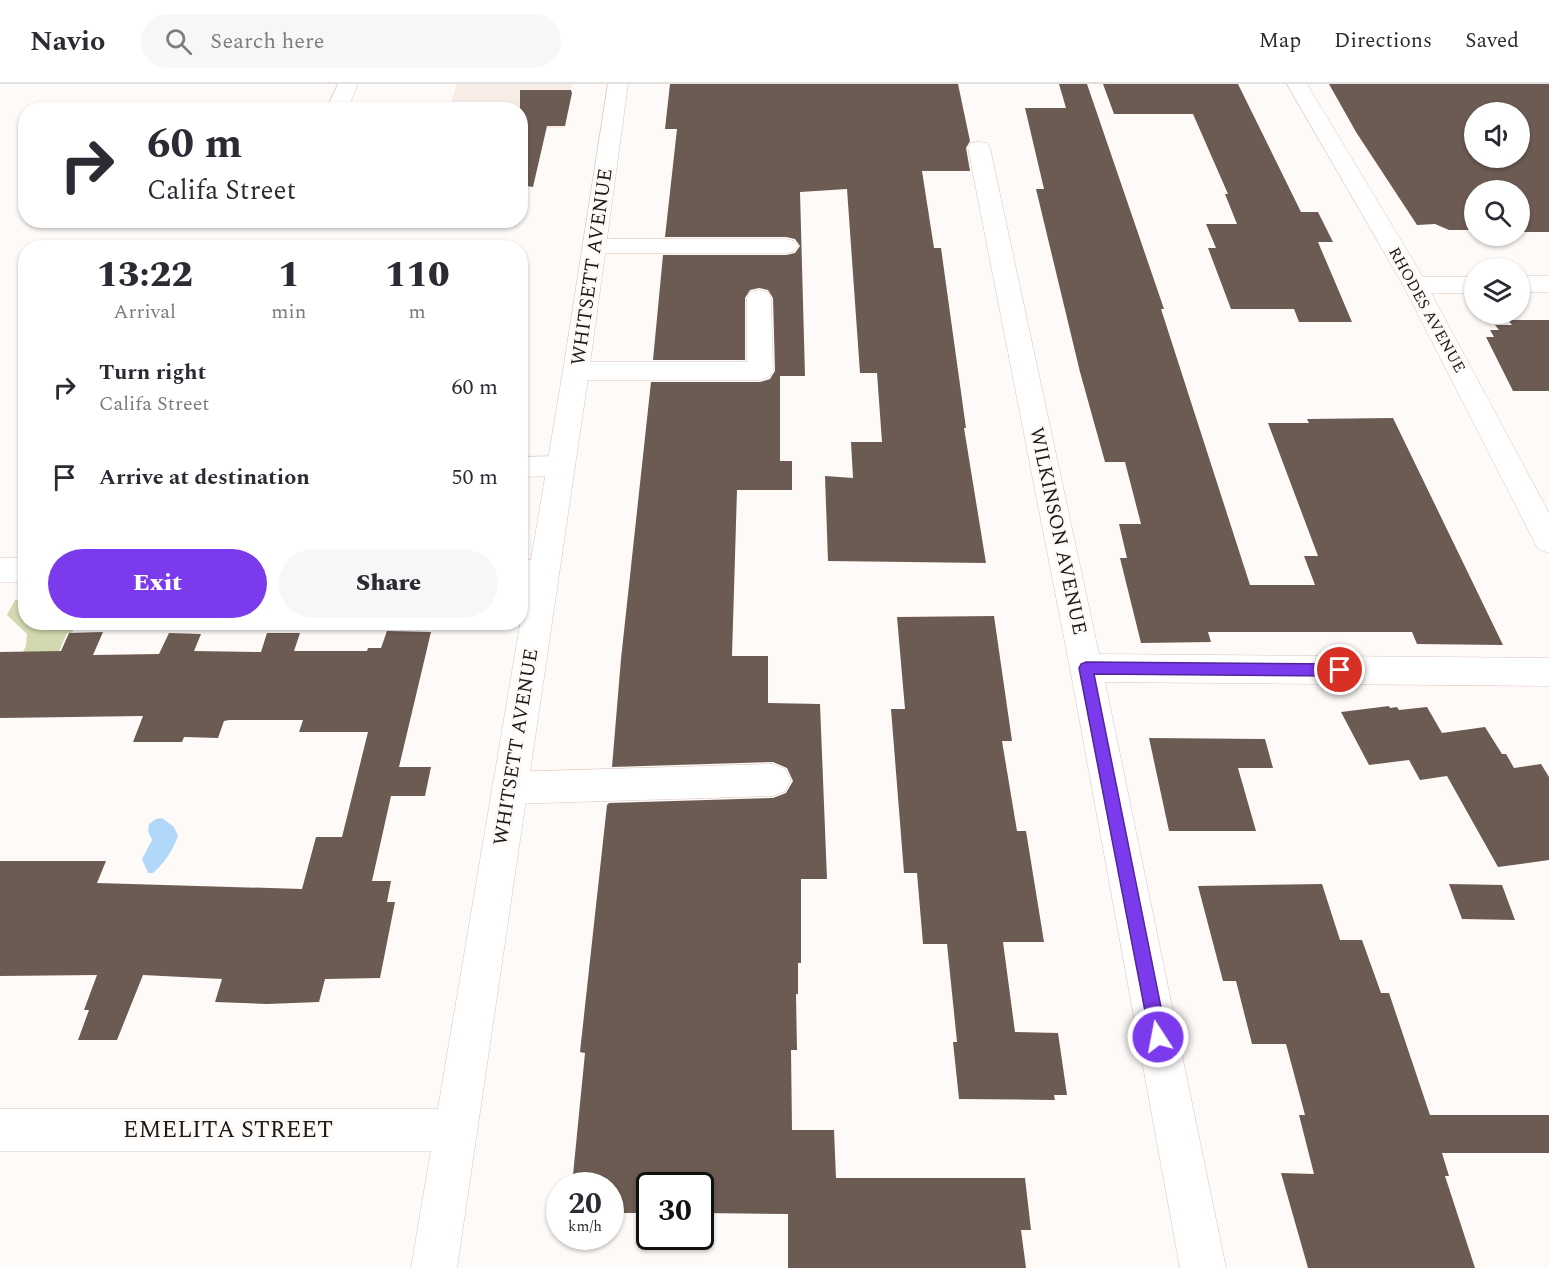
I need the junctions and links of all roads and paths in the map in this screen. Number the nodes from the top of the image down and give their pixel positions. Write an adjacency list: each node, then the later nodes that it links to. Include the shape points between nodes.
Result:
1 (348, 84): 4 (street)
2 (618, 84): 6 (street, WHITSETT AVENUE)
3 (1297, 84): 10 (street, RHODES AVENUE)
4 (340, 102)
5 (978, 148): 22 (street, WILKINSON AVENUE)
6 (595, 246): 7 (street); 13 (street, WHITSETT AVENUE)
7 (786, 246)
8 (1530, 284): 9 (street)
9 (1549, 284)
10 (1415, 285): 11 (street); 16 (street, RHODES AVENUE)
11 (1464, 285)
12 (759, 298): 13 (street, via 760,371)
13 (576, 371): 14 (street, WHITSETT AVENUE)
14 (561, 466): 15 (street); 19 (street, WHITSETT AVENUE)
15 (528, 467)
16 (1549, 541)
17 (0, 570): 18 (street)
18 (18, 570)
19 (532, 572): 20 (street, WHITSETT AVENUE)
20 (528, 610)
21 (526, 630): 25 (street, WHITSETT AVENUE)
22 (1086, 668): 23 (street); 29 (street, WILKINSON AVENUE)
23 (1549, 672)
24 (773, 780): 25 (street)
25 (509, 788): 26 (street, WHITSETT AVENUE)
26 (456, 1130): 27 (street, EMELITA STREET); 28 (street, WHITSETT AVENUE)
27 (0, 1131)
28 (434, 1268)
29 (1203, 1268)

